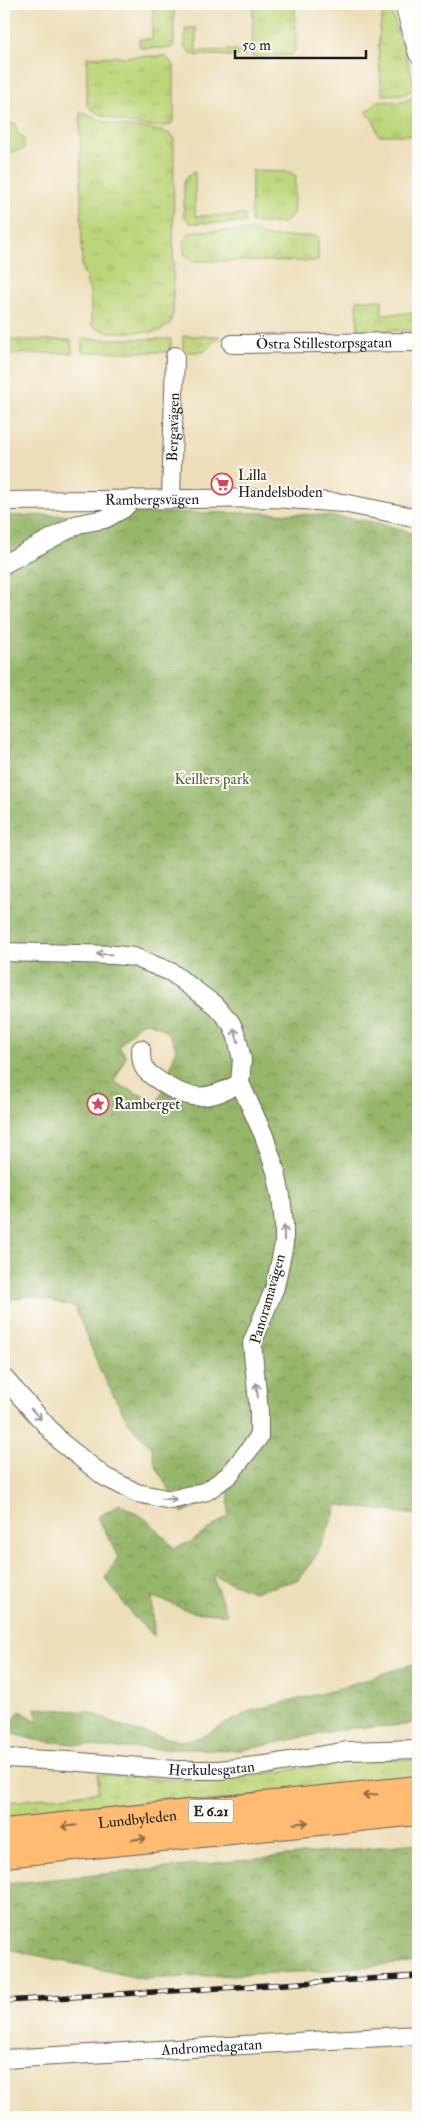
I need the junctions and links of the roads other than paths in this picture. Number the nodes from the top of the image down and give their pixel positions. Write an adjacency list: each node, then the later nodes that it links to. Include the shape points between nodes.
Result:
1 (404, 4): 2 (street)
2 (418, 54)
3 (418, 342): 4 (street, Östra Stillestorpsgatan)
4 (232, 344)
5 (175, 356): 7 (street, Bergavägen)
6 (133, 499): 7 (street, Rambergsvägen); 8 (street, Rambergsvägen); 10 (street, via 123,509 105,518 78,524)
7 (171, 499): 9 (street, Rambergsvägen, via 274,498 343,503)
8 (4, 501)
9 (418, 518)
10 (4, 564)
11 (4, 952): 13 (street, Panoramavägen, one-way to 11, via 242,1060 231,1023 216,1006 171,972 134,957)
12 (141, 1049): 13 (street, via 141,1063 145,1071 179,1094 217,1095)
13 (240, 1083): 14 (street, Panoramavägen, one-way to 13, via 62,1443 105,1477 137,1494 171,1500 207,1491 229,1475 248,1453 260,1436 252,1343 274,1287 284,1244 284,1225 276,1172)
14 (4, 1378)
15 (418, 1750): 16 (street, Herkulesgatan, via 347,1751 219,1770)
16 (4, 1758)
17 (418, 1790): 19 (highway, Lundbyleden / E 6.21, one-way to 19)
18 (418, 1811): 20 (highway, Lundbyleden / E 6.21, one-way to 18)
19 (4, 1832)
20 (4, 1853)
21 (418, 2035): 22 (street, Andromedagatan)
22 (4, 2059)

